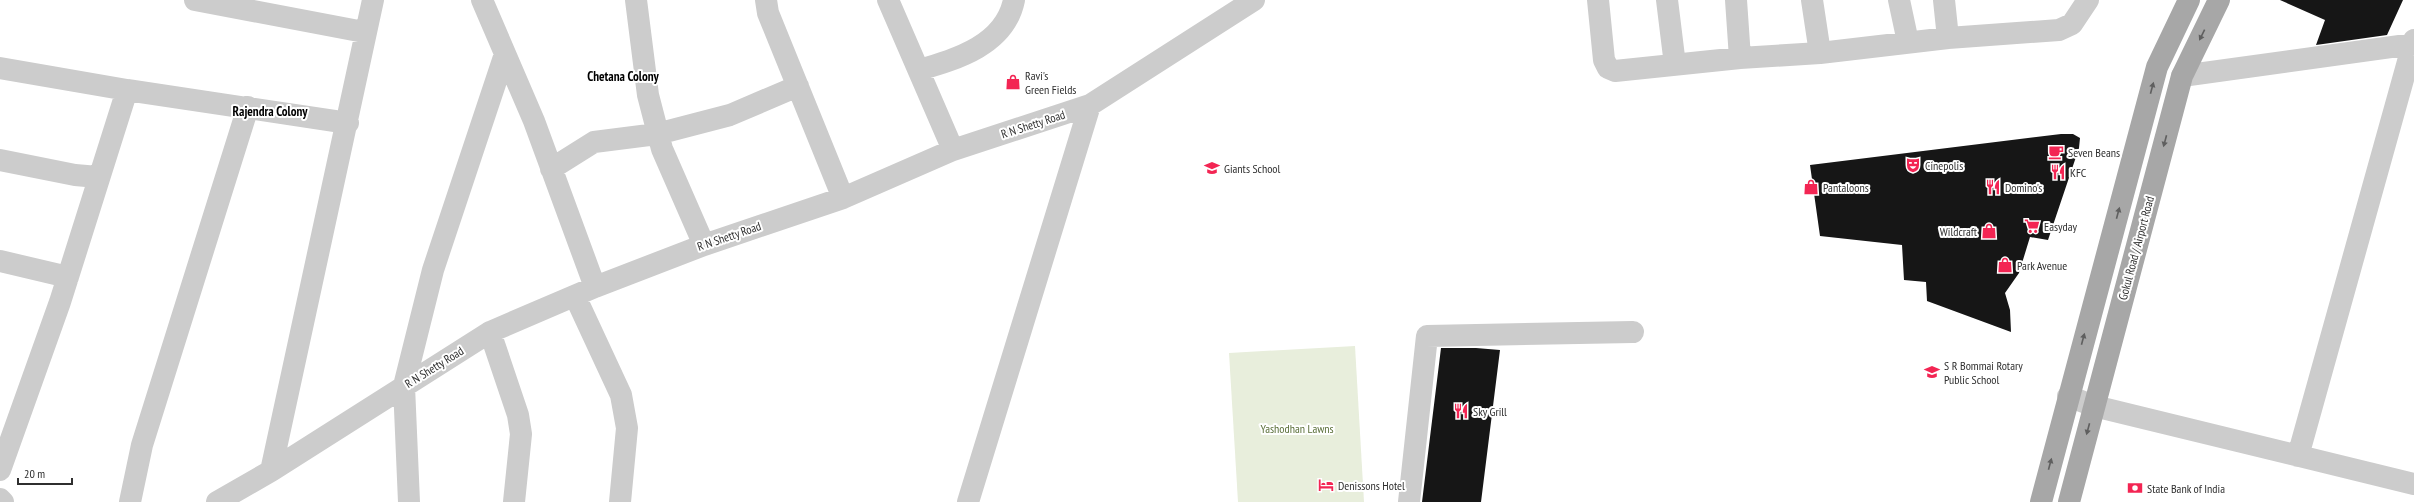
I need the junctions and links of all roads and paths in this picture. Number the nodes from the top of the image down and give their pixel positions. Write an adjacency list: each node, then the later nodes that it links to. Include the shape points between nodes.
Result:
1 (195, 0): 18 (street)
2 (373, 0): 18 (street)
3 (482, 0): 23 (street)
4 (636, 0): 34 (street, via 648,95)
5 (766, 0): 29 (street, via 768,13)
6 (888, 0): 27 (street)
7 (1014, 0): 27 (street, via 1000,29 979,48 951,61)
8 (1254, 0): 31 (street, R N Shetty Road)
9 (1598, 0): 25 (street, via 1604,60 1608,68 1615,71)
10 (1667, 0): 25 (street)
11 (1736, 0): 24 (street)
12 (1812, 0): 22 (street)
13 (1899, 0): 20 (street)
14 (1944, 0): 19 (street)
15 (2088, 0): 19 (street, via 2072,24 2059,30)
16 (2189, 0): 48 (main road, one-way to 16, via 2157,67)
17 (2219, 0): 28 (main road, Gokul Road / Airport Road, one-way to 28)
18 (364, 32): 33 (street)
19 (1948, 38): 20 (street)
20 (1908, 42): 22 (street)
21 (2413, 43): 28 (street); 50 (street)
22 (1820, 53): 24 (street)
23 (505, 54): 37 (street); 47 (street, via 433,270)
24 (1740, 58): 25 (street)
25 (1675, 65)
26 (0, 68): 30 (street)
27 (919, 70): 35 (street)
28 (2182, 76): 49 (main road, Gokul Road / Airport Road, one-way to 49)
29 (798, 86): 34 (street, via 730,116); 39 (street)
30 (127, 90): 32 (street); 38 (street)
31 (1090, 106): 35 (street, R N Shetty Road); 61 (street)
32 (248, 107): 33 (street); 56 (street, via 142,445)
33 (348, 123): 52 (street)
34 (658, 134): 37 (street, via 594,142); 40 (street, via 662,149)
35 (953, 150): 39 (street, R N Shetty Road)
36 (0, 160): 38 (street, via 75,176)
37 (551, 169): 43 (street)
38 (98, 177): 42 (street, via 95,196)
39 (843, 198): 40 (street, R N Shetty Road)
40 (704, 245): 43 (street, R N Shetty Road)
41 (0, 261): 42 (street)
42 (68, 277): 51 (street)
43 (595, 287): 44 (street, R N Shetty Road)
44 (575, 296): 45 (street, R N Shetty Road); 60 (street, via 620,395 627,428)
45 (490, 332): 47 (street, R N Shetty Road); 59 (street, via 519,422 520,455)
46 (1633, 332): 62 (street, via 1427,336)
47 (404, 386): 52 (street, R N Shetty Road); 58 (street)
48 (2068, 396): 49 (street); 63 (main road, one-way to 48)
49 (2094, 406): 50 (street); 64 (main road, Gokul Road / Airport Road, one-way to 64)
50 (2298, 456): 53 (street)
51 (0, 470)
52 (272, 471): 57 (street, R N Shetty Road)
53 (2414, 484)
54 (0, 499): 55 (street)
55 (3, 502)
56 (130, 502)
57 (217, 502)
58 (409, 502)
59 (514, 502)
60 (620, 502)
61 (968, 502)
62 (1409, 502)
63 (2041, 502)
64 (2069, 502)

